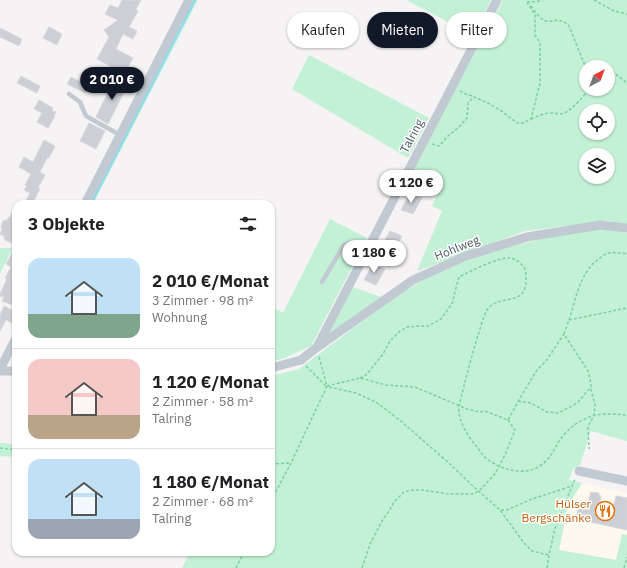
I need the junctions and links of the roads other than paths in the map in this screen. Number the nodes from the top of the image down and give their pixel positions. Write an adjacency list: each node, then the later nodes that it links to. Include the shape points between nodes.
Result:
1 (189, 0): 4 (street)
2 (497, 0): 7 (street, Talring)
3 (69, 94): 4 (lane, via 80,102 86,116)
4 (120, 135): 5 (street)
5 (87, 200)
6 (627, 228): 10 (street, Hohlweg, via 600,225 527,237 466,256 412,280)
7 (369, 245): 8 (lane, via 354,242 344,245); 10 (street, Talring)
8 (322, 282)
9 (12, 346): 12 (street)
10 (316, 348): 11 (street, Hohlweg, via 301,360)
11 (275, 367)
12 (0, 370): 13 (street)
13 (12, 371)
14 (579, 470): 15 (street)
15 (627, 481)

